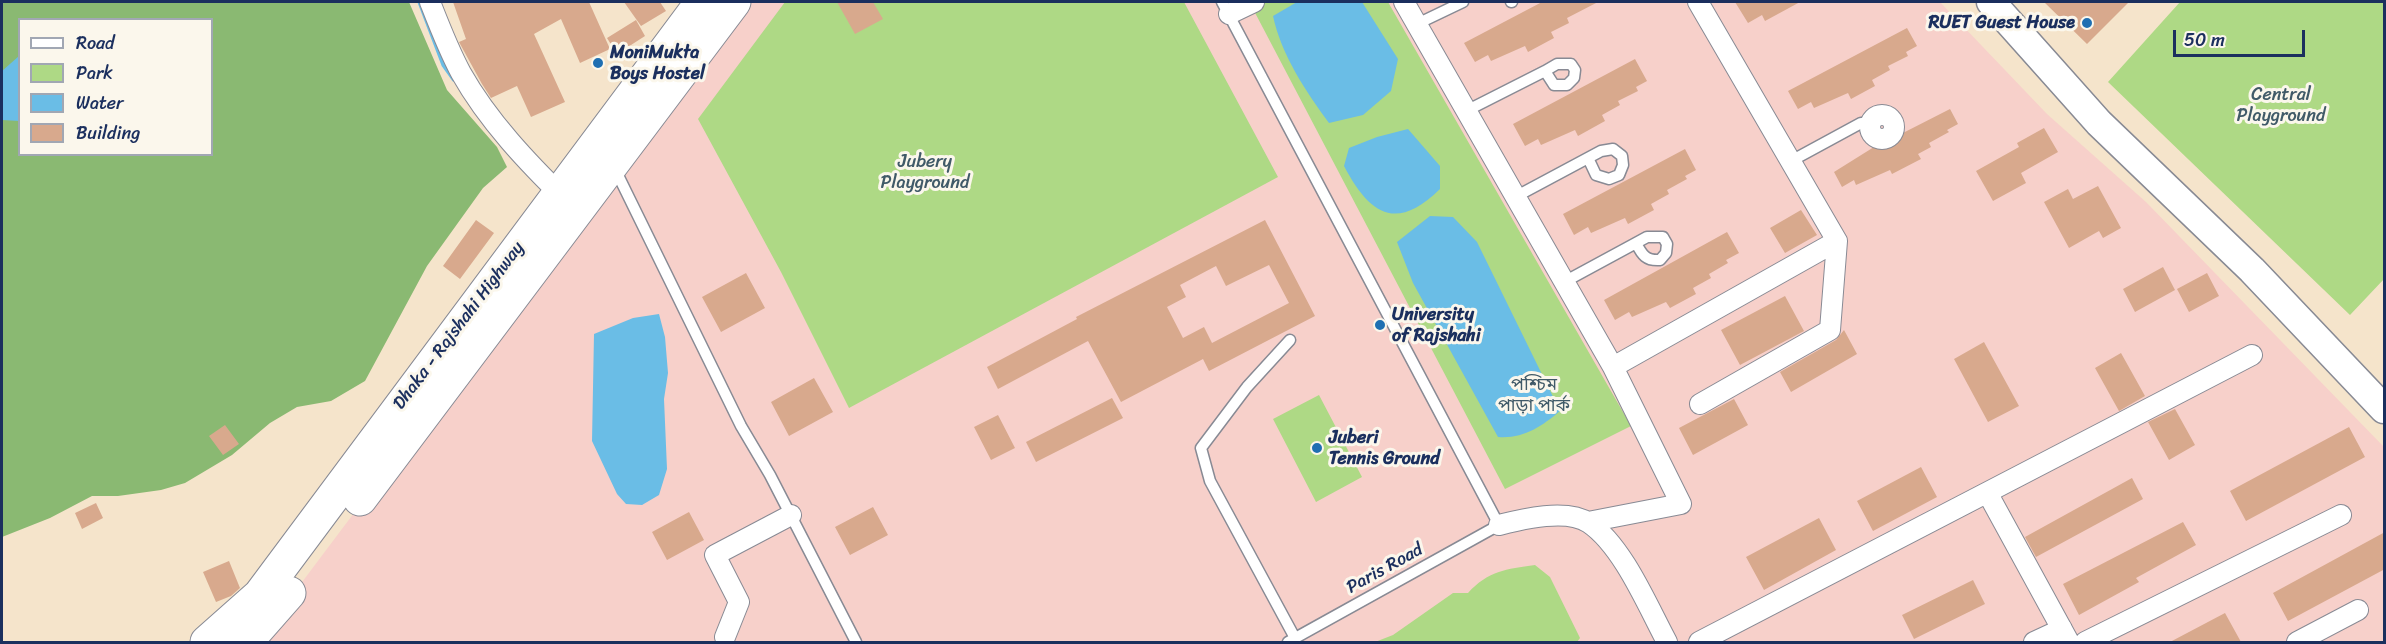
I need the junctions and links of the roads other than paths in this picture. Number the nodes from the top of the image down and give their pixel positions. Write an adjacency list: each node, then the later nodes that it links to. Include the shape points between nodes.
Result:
1 (430, 2): 19 (street, via 461,73 481,102)
2 (702, 2): 19 (highway, Dhaka - Rajshahi Highway)
3 (734, 2): 17 (highway, Dhaka - Rajshahi Highway)
4 (1254, 2): 10 (street)
5 (1404, 2): 11 (street)
6 (1463, 2): 11 (lane)
7 (1698, 2): 16 (street)
8 (1991, 2): 28 (main road, via 2100,123 2252,270)
9 (2015, 2): 26 (main road, via 2112,111 2299,291)
10 (1226, 8): 33 (lane)
11 (1417, 24): 13 (street)
12 (1545, 71): 13 (lane)
13 (1466, 111): 18 (street)
14 (1870, 123): 16 (lane, via 1861,123)
15 (1588, 158): 18 (lane)
16 (1791, 161): 20 (street)
17 (613, 164): 19 (highway, Dhaka - Rajshahi Highway); 30 (lane, via 741,426)
18 (1515, 197): 22 (street)
19 (568, 202): 38 (highway, Dhaka - Rajshahi Highway, via 260,595); 39 (highway, Dhaka - Rajshahi Highway, via 278,608)
20 (1837, 241): 25 (street); 27 (street, via 1830,330)
21 (1636, 243): 22 (lane)
22 (1564, 282): 25 (street)
23 (1290, 340): 37 (lane, via 1247,387 1202,448 1210,481)
24 (2252, 355): 29 (street)
25 (1613, 366): 32 (street, via 1681,504)
26 (2385, 382)
27 (1700, 404)
28 (2385, 410)
29 (1988, 495): 35 (street); 42 (street)
30 (791, 515): 36 (street, via 715,555 739,602); 40 (lane)
31 (2341, 515): 44 (street)
32 (1588, 522): 33 (street, via 1560,516 1530,517); 41 (street, via 1610,544)
33 (1499, 525): 37 (lane, Paris Road)
34 (2358, 610): 45 (street)
35 (2065, 636): 43 (street)
36 (725, 637)
37 (1292, 640)
38 (207, 642)
39 (246, 642)
40 (856, 642)
41 (1667, 642)
42 (1699, 642)
43 (2034, 642)
44 (2085, 642)
45 (2297, 642)

